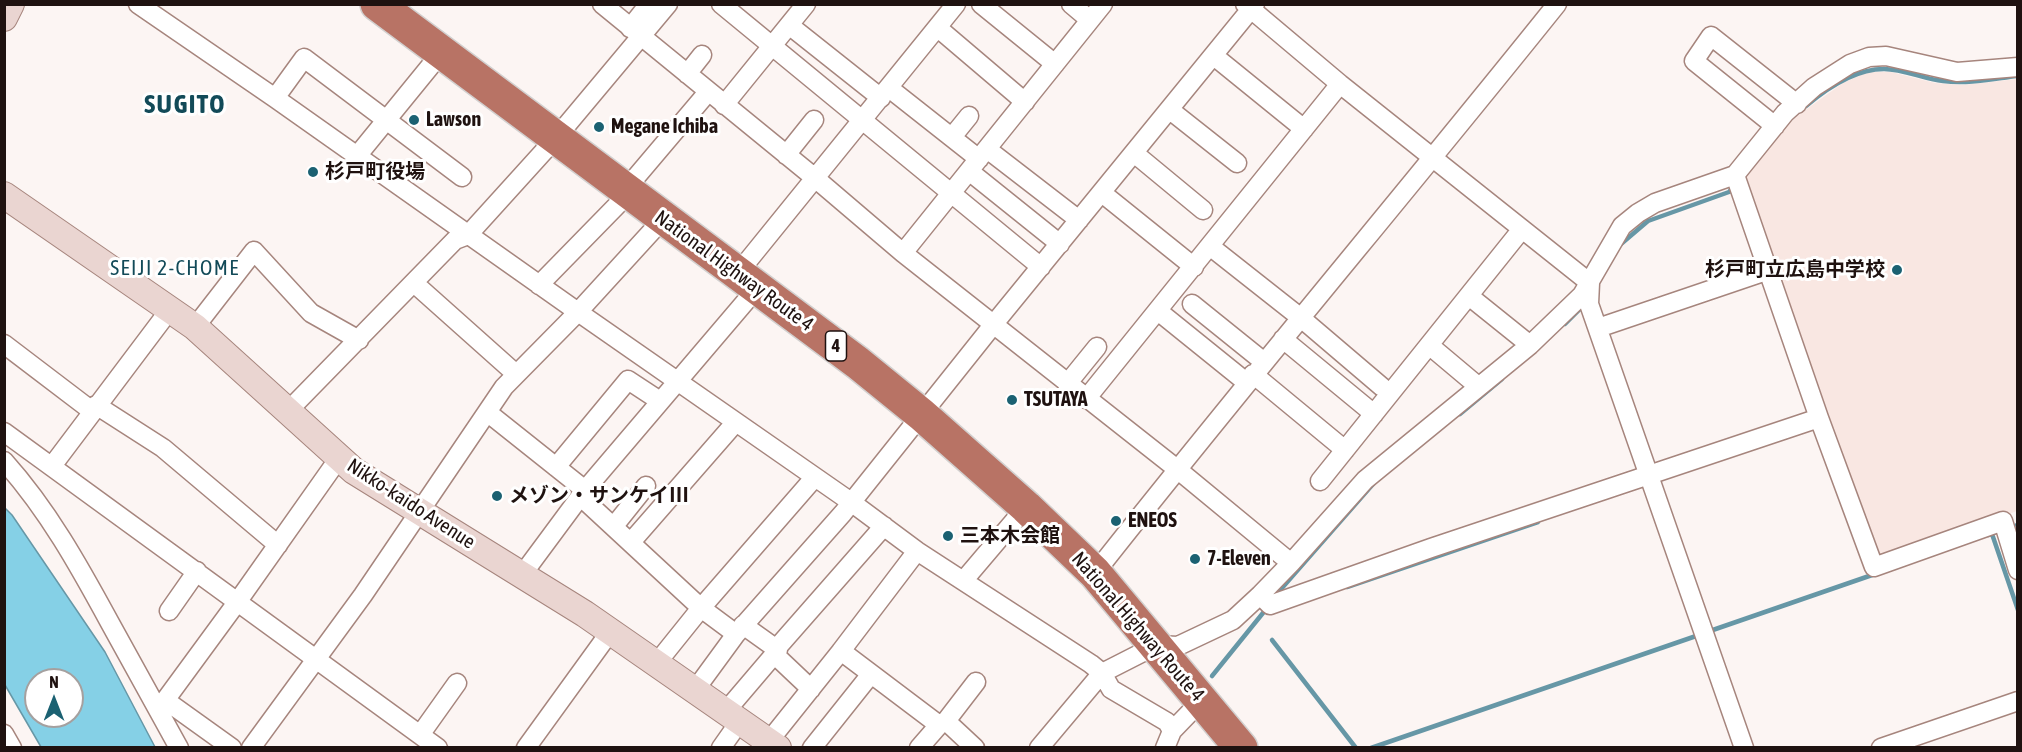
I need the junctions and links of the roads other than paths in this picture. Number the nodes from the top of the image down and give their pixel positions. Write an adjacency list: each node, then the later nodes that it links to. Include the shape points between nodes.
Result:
1 (11, 4): 15 (main road)
2 (138, 4): 30 (street)
3 (377, 4): 21 (highway, National Highway Route 4 / 4)
4 (602, 4): 19 (street)
5 (649, 4): 19 (street)
6 (668, 4): 19 (street)
7 (722, 4): 20 (street)
8 (806, 4): 17 (street)
9 (956, 4): 18 (street)
10 (981, 4): 24 (street)
11 (1071, 4): 16 (street)
12 (1103, 4): 16 (street)
13 (1557, 4): 46 (street)
14 (1250, 6): 23 (street); 27 (street)
15 (4, 18)
16 (1090, 20): 24 (street)
17 (789, 25): 20 (street); 29 (street)
18 (938, 28): 29 (street); 31 (street)
19 (636, 32): 26 (street); 42 (street)
20 (772, 46): 33 (street); 38 (street)
21 (441, 53): 36 (street); 42 (highway, National Highway Route 4 / 4)
22 (702, 55): 26 (street)
23 (1214, 56): 34 (street); 40 (street)
24 (1055, 64): 31 (street)
25 (2018, 67): 32 (street, via 1957,72 1894,58 1869,57 1833,74)
26 (687, 74): 28 (street)
27 (1340, 84): 40 (street); 46 (street)
28 (708, 92): 33 (street); 52 (street)
29 (885, 93): 38 (street); 41 (street)
30 (275, 98): 36 (street, via 304,58); 45 (street)
31 (1025, 102): 47 (street)
32 (1797, 104): 39 (street); 39 (street, via 1711,36 1694,61)
33 (724, 105): 44 (street)
34 (1170, 110): 43 (street); 48 (street)
35 (969, 116): 41 (street)
36 (387, 119): 45 (street); 50 (street)
37 (814, 120): 44 (street)
38 (862, 120): 51 (street); 53 (street)
39 (1775, 126): 49 (street)
40 (1304, 129): 62 (street)
41 (952, 137): 47 (street)
42 (555, 139): 52 (highway, National Highway Route 4 / 4); 60 (street)
43 (1134, 153): 54 (street); 56 (street)
44 (786, 155): 51 (street)
45 (357, 156): 60 (street)
46 (1434, 158): 59 (street); 76 (street)
47 (978, 160): 53 (street); 58 (street); 61 (street)
48 (1237, 163)
49 (1735, 175): 66 (street); 69 (street, via 1655,203 1638,213 1622,226)
50 (462, 177)
51 (815, 178): 63 (street); 67 (street)
52 (627, 192): 57 (highway, National Highway Route 4 / 4); 70 (street)
53 (952, 193): 63 (street); 64 (street)
54 (1102, 193): 58 (street); 65 (street)
55 (4, 195): 73 (main road, Nikko-kaido Avenue)
56 (1203, 210)
57 (663, 219): 67 (highway, National Highway Route 4 / 4); 75 (street)
58 (1079, 220): 61 (street)
59 (1522, 229): 69 (street); 71 (street)
60 (468, 235): 68 (street, via 454,240); 70 (street)
61 (1060, 244): 64 (street)
62 (1211, 247): 65 (street); 76 (street)
63 (903, 253): 77 (street)
64 (1041, 267): 77 (street)
65 (1194, 267): 74 (street)
66 (1769, 270): 79 (street); 99 (street)
67 (748, 281): 88 (street); 98 (highway, National Highway Route 4 / 4)
68 (414, 283): 81 (street); 87 (street)
69 (1590, 283): 79 (street, via 1589,304); 84 (street)
70 (539, 285): 75 (street)
71 (1469, 296): 83 (street); 84 (street)
72 (1192, 304): 86 (street)
73 (171, 308): 78 (main road, Nikko-kaido Avenue); 94 (street)
74 (1158, 311): 86 (street); 92 (street)
75 (578, 312): 87 (street); 88 (street)
76 (1301, 318): 80 (street); 90 (street)
77 (993, 325): 89 (street); 98 (street)
78 (195, 327): 81 (street, via 254,251 311,313); 95 (main road, Nikko-kaido Avenue)
79 (1598, 328): 108 (street)
80 (1283, 339): 86 (street); 97 (street)
81 (359, 340): 95 (street)
82 (4, 344): 94 (street)
83 (1430, 345): 91 (street); 97 (street)
84 (1530, 345): 91 (street)
85 (1097, 347): 89 (street)
86 (1255, 373): 102 (street); 107 (street)
87 (516, 374): 96 (street)
88 (677, 380): 93 (street); 100 (street)
89 (1067, 384): 92 (street)
90 (1382, 387)
91 (1479, 387): 122 (street, via 1365,480)
92 (1086, 399): 107 (street)
93 (660, 401): 106 (street, via 628,380); 112 (street)
94 (94, 408): 105 (street); 120 (street, via 163,448)
95 (287, 412): 103 (main road, Nikko-kaido Avenue)
96 (487, 412): 106 (street); 115 (street)
97 (1374, 414): 102 (street)
98 (922, 415): 113 (street); 114 (highway, National Highway Route 4 / 4)
99 (1819, 418): 108 (street); 116 (street, via 1874,567)
100 (735, 423): 109 (street); 119 (street)
101 (4, 432): 105 (street)
102 (1345, 450): 110 (street)
103 (339, 458): 115 (main road, Nikko-kaido Avenue); 120 (street)
104 (4, 461): 147 (street, via 48,516)
105 (52, 466): 124 (street)
106 (556, 467): 112 (street)
107 (1176, 470): 122 (street); 125 (street)
108 (1650, 475): 128 (street, via 1270,605); 166 (street)
109 (815, 477): 113 (street); 130 (street)
110 (1320, 481)
111 (646, 486): 117 (street)
112 (583, 493): 117 (street); 126 (street)
113 (851, 502): 118 (street); 132 (street)
114 (1026, 507): 125 (highway, National Highway Route 4 / 4); 127 (street)
115 (420, 510): 126 (main road, Nikko-kaido Avenue); 137 (street)
116 (2010, 519): 123 (street)
117 (614, 526): 119 (street)
118 (884, 526): 121 (street); 135 (street)
119 (631, 542): 130 (street)
120 (278, 545): 129 (street)
121 (917, 551): 127 (street); 136 (street)
122 (1291, 563): 128 (street)
123 (2018, 570)
124 (197, 572): 129 (street); 131 (street)
125 (1095, 573): 134 (highway, National Highway Route 4 / 4)
126 (522, 575): 133 (main road, Nikko-kaido Avenue)
127 (964, 580): 139 (street)
128 (1260, 596): 134 (street, via 1233,620 1187,642 1178,646)
129 (238, 601): 137 (street); 147 (street)
130 (701, 608): 132 (street); 138 (street)
131 (169, 611)
132 (740, 630): 135 (street); 144 (street)
133 (610, 632): 138 (main road, Nikko-kaido Avenue); 159 (street)
134 (1157, 645): 139 (street); 145 (highway, National Highway Route 4 / 4)
135 (775, 651): 143 (street); 148 (street)
136 (841, 651): 140 (street); 143 (street)
137 (318, 659): 151 (street); 157 (street)
138 (656, 664): 144 (main road, Nikko-kaido Avenue)
139 (1102, 673): 152 (street, via 1111,689 1167,722); 164 (street)
140 (871, 674): 149 (street); 161 (street)
141 (976, 682): 149 (street)
142 (457, 683): 151 (street)
143 (811, 688): 153 (street)
144 (695, 690): 148 (main road, Nikko-kaido Avenue)
145 (1202, 700): 152 (street); 165 (highway, National Highway Route 4 / 4)
146 (2018, 701): 167 (street)
147 (162, 705): 155 (street); 156 (street)
148 (733, 716): 153 (main road, Nikko-kaido Avenue); 160 (street)
149 (943, 723): 162 (street); 163 (street)
150 (4, 734): 154 (street)
151 (420, 735): 158 (street)
152 (1169, 739)
153 (774, 744)
154 (12, 747)
155 (179, 747)
156 (232, 747)
157 (251, 747)
158 (438, 747)
159 (525, 747)
160 (721, 747)
161 (812, 747)
162 (920, 747)
163 (975, 747)
164 (1039, 747)
165 (1241, 747)
166 (1744, 747)
167 (1881, 747)

